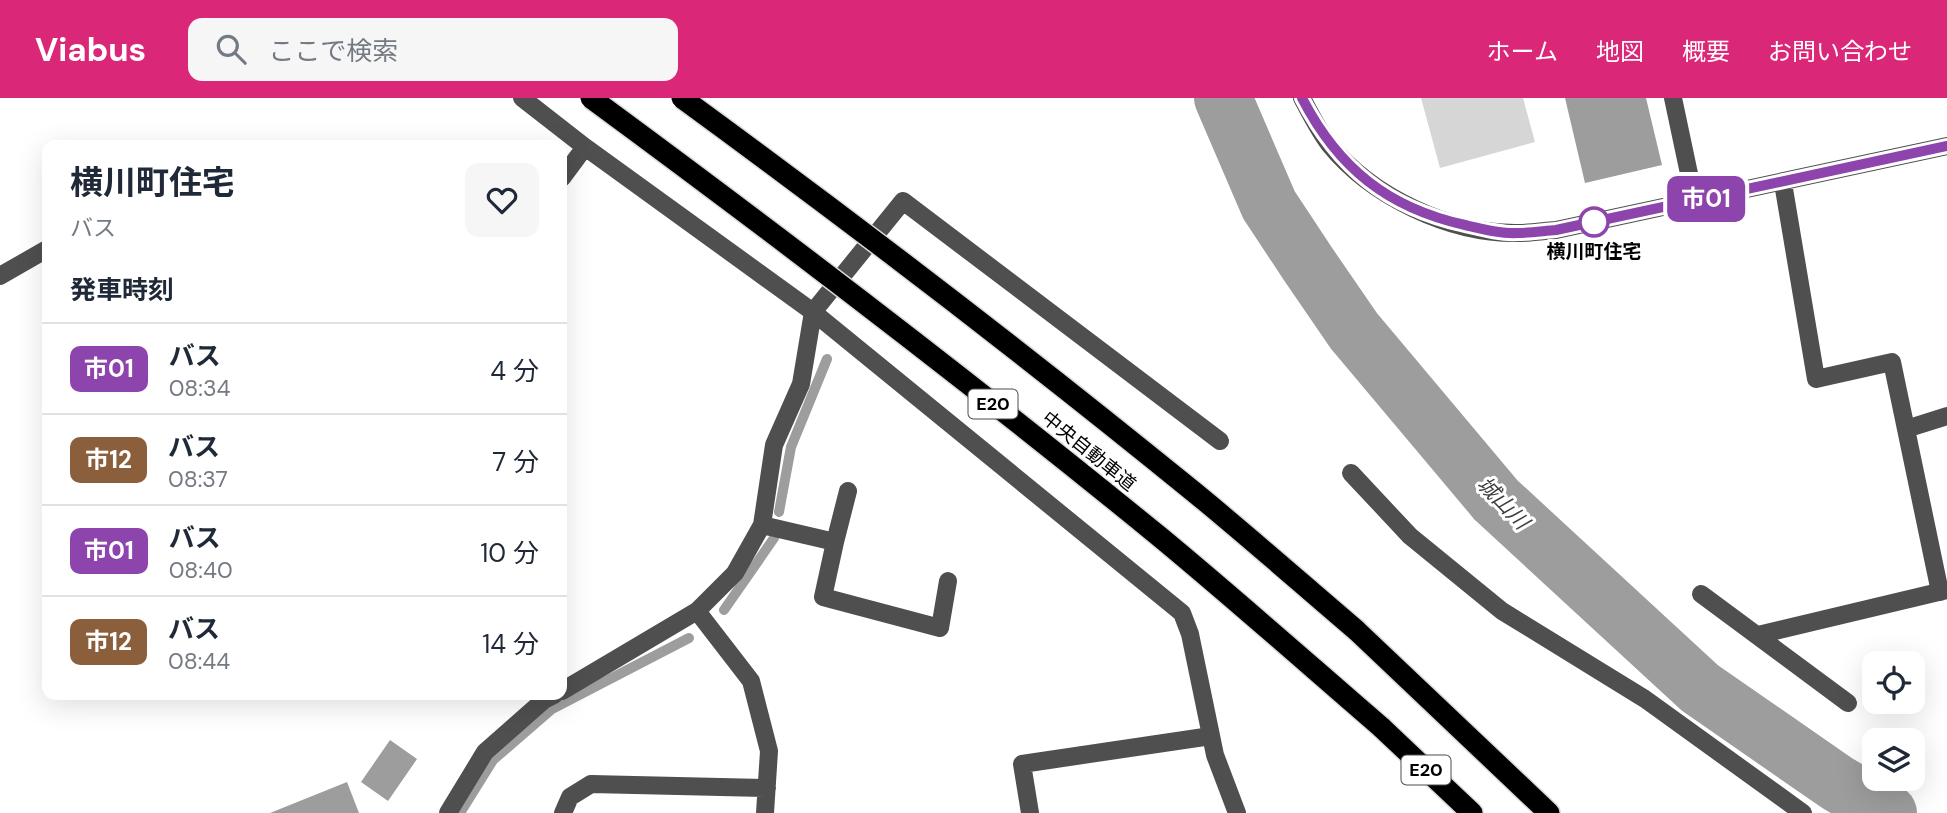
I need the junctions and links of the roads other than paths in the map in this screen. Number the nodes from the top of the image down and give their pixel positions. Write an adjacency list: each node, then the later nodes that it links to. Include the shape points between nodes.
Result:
1 (522, 98): 7 (street)
2 (591, 98): 36 (highway, 中央自動車道 / E20, bridge, via 992,402 1162,539 1381,727)
3 (682, 98): 37 (highway, 中央自動車道 / E20, bridge, via 1014,348 1197,494 1356,630)
4 (1302, 98): 10 (street, via 1328,143 1357,172 1382,192 1444,220 1485,230 1543,232)
5 (1673, 98): 10 (street)
6 (1947, 146): 9 (street)
7 (585, 147): 8 (street); 13 (street)
8 (567, 171)
9 (1783, 183): 10 (street); 15 (street, via 1816,379 1892,362)
10 (1695, 202)
11 (42, 252): 12 (street)
12 (0, 276)
13 (813, 312): 16 (street, via 902,201); 19 (street, via 801,384 774,445); 29 (street, via 1182,612)
14 (1947, 416): 15 (street)
15 (1906, 429): 22 (street)
16 (1220, 441)
17 (1350, 473): 38 (street, via 1410,536 1502,611 1645,699)
18 (849, 491): 20 (street)
19 (762, 525): 20 (street); 24 (street, via 735,573)
20 (835, 542): 21 (street, via 823,597 940,628)
21 (948, 581)
22 (1943, 591): 25 (street)
23 (1701, 594): 25 (street)
24 (697, 611): 26 (street); 30 (street, via 751,681 769,751)
25 (1758, 635): 28 (street)
26 (567, 688)
27 (544, 700): 31 (street, via 485,752)
28 (1848, 704)
29 (1211, 736): 34 (street, via 1022,764); 35 (street)
30 (767, 788): 32 (street, via 591,784 570,797); 33 (street)
31 (448, 813)
32 (563, 813)
33 (765, 813)
34 (1030, 813)
35 (1237, 813)
36 (1472, 813)
37 (1549, 813)
38 (1802, 813)

